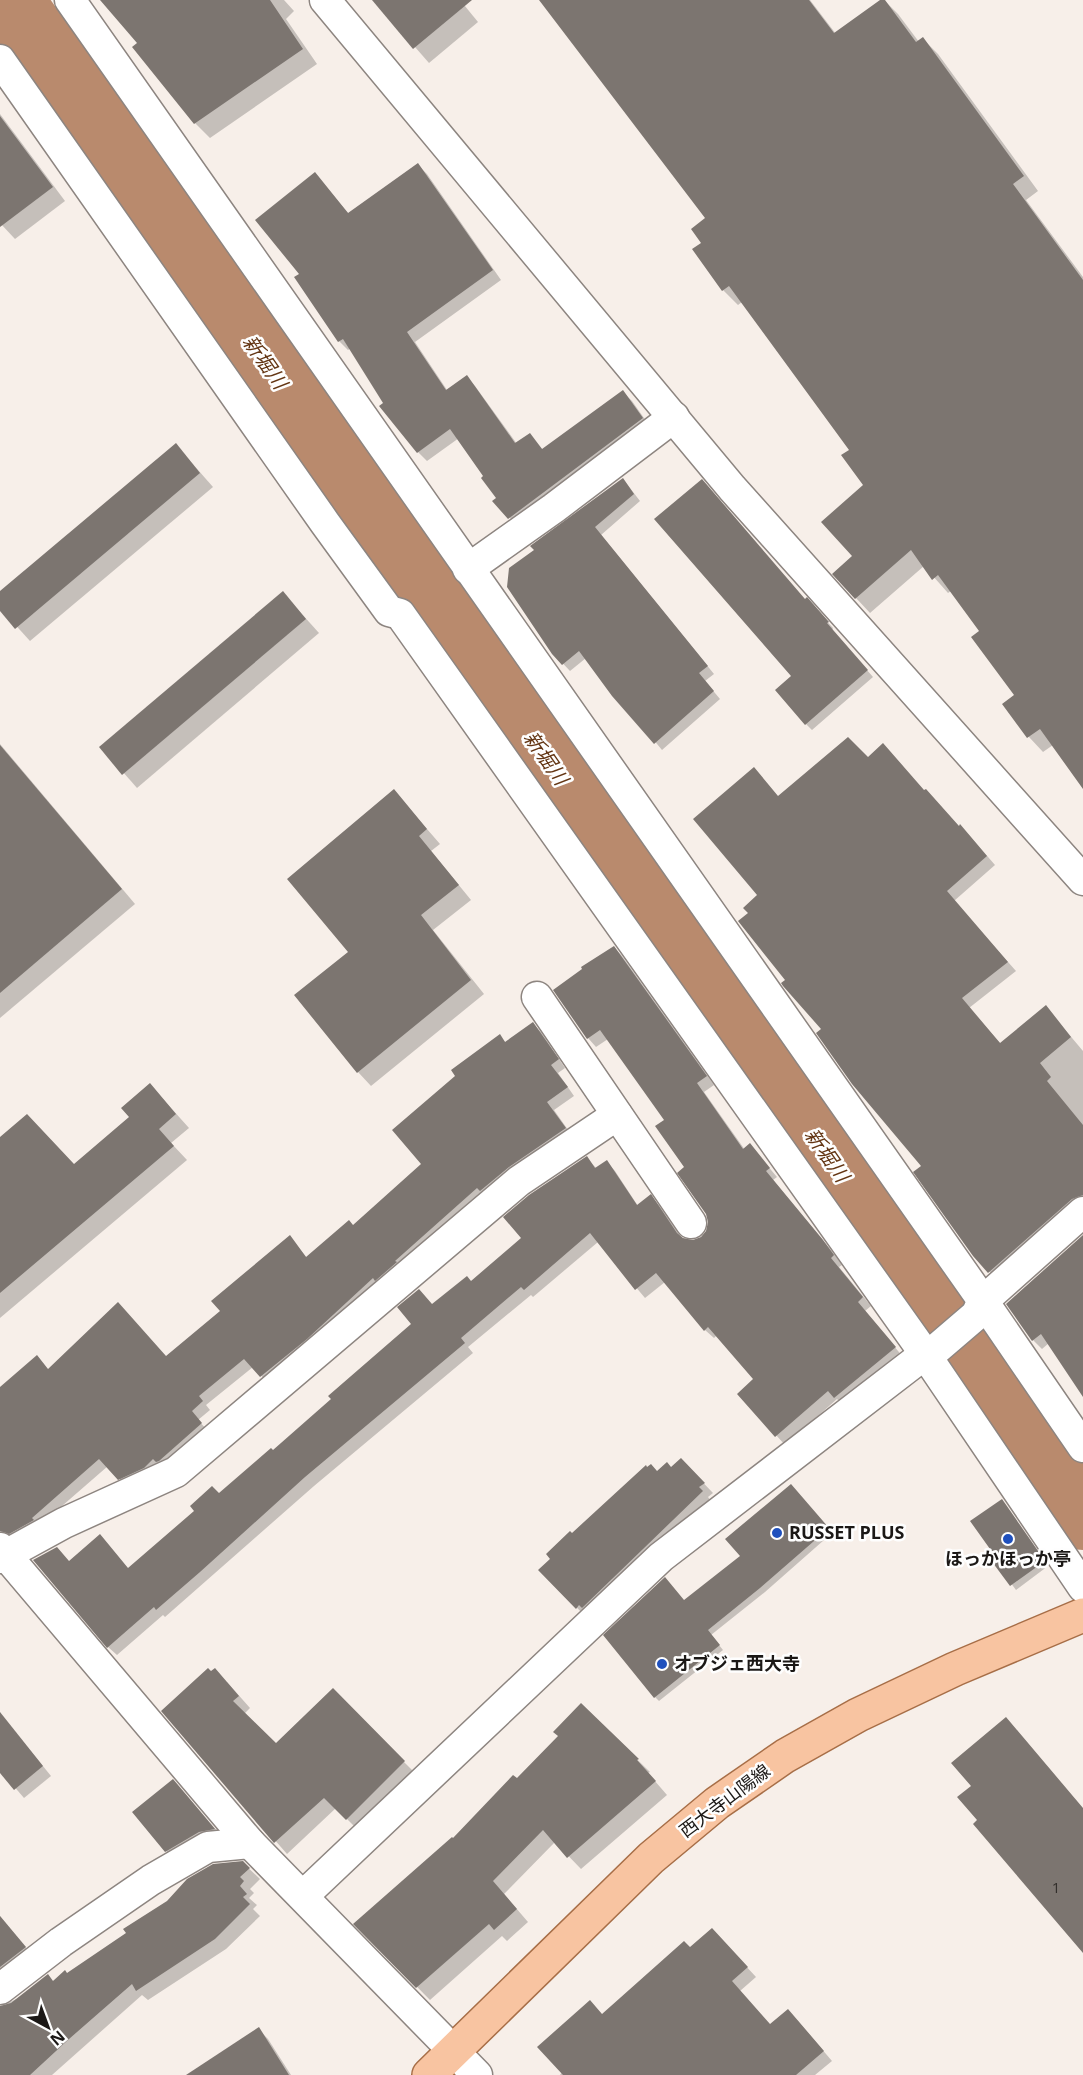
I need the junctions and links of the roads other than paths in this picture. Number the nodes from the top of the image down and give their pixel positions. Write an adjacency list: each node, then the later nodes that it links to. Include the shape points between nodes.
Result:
1 (70, 0): 5 (street)
2 (325, 0): 4 (street)
3 (0, 60): 12 (street, via 325,523 389,611 400,614 407,623)
4 (674, 417): 5 (street); 6 (street, via 732,488)
5 (468, 568): 11 (street)
6 (1083, 880)
7 (537, 997): 8 (street)
8 (617, 1115): 10 (street); 14 (street, via 519,1181 176,1472)
9 (1083, 1212): 11 (street)
10 (691, 1223)
11 (979, 1308): 12 (street); 13 (street)
12 (930, 1352): 15 (street); 18 (street, via 662,1557)
13 (1083, 1447)
14 (2, 1553): 17 (street)
15 (1083, 1587)
16 (1083, 1615): 20 (main road, 西大寺山陽線, via 955,1669 858,1715 785,1756 717,1803 651,1858)
17 (250, 1843): 18 (street); 19 (street, via 208,1847 151,1880)
18 (303, 1896): 20 (street)
19 (0, 1989)
20 (453, 2050): 21 (main road, 西大寺山陽線); 22 (street)
21 (429, 2075)
22 (477, 2075)

